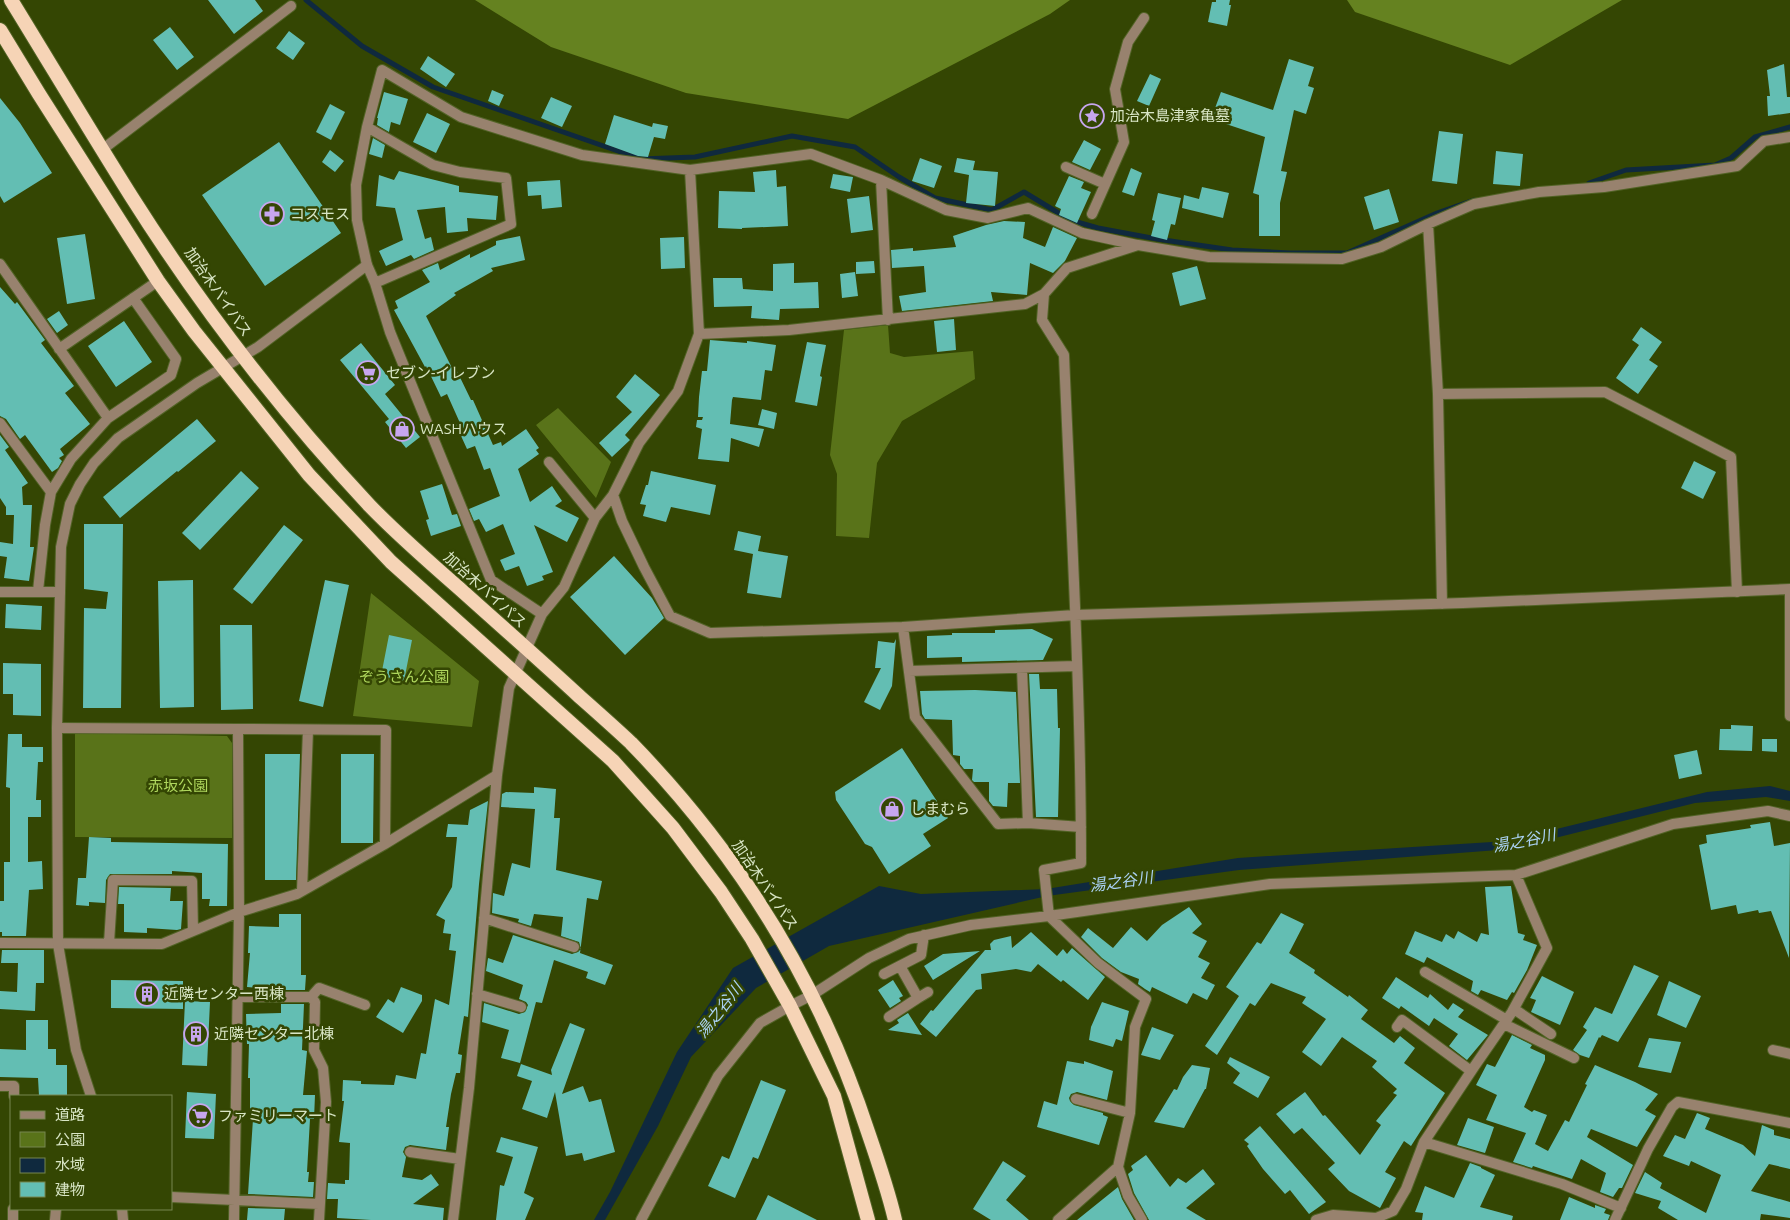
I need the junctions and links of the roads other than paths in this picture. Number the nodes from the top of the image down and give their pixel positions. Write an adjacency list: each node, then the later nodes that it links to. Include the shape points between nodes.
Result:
1 (11, 0): 7 (highway, 加治木バイパス)
2 (291, 6): 7 (street)
3 (1144, 18): 11 (street, via 1128,42 1115,89 1124,142)
4 (0, 30): 17 (highway)
5 (367, 127): 9 (street, via 382,70 461,117 582,155); 16 (street, via 356,185 357,220); 18 (street, via 433,165 506,178 512,224)
6 (1790, 137): 13 (street, via 1764,142 1737,166 1484,202)
7 (103, 149): 24 (highway, 加治木バイパス, via 133,199)
8 (1066, 167): 11 (street)
9 (690, 170): 10 (street, via 811,154); 22 (street)
10 (881, 180): 14 (street, via 946,210 988,218 1028,208 1084,231); 21 (street)
11 (1105, 184): 12 (street)
12 (1092, 214)
13 (1428, 224): 14 (street, via 1381,247 1342,259 1209,257); 26 (street)
14 (1138, 245): 19 (street, via 1067,268)
15 (0, 264): 23 (street)
16 (367, 265): 18 (street); 24 (street)
17 (158, 281): 20 (street); 25 (highway)
18 (375, 283): 39 (street, via 390,332 491,580)
19 (1044, 294): 21 (street, via 1025,304); 40 (street, via 1042,320 1064,355)
20 (133, 298): 23 (street); 27 (street, via 176,359 171,375)
21 (888, 320): 22 (street, via 789,330)
22 (699, 334): 31 (street, via 678,391 638,443)
23 (59, 349): 27 (street)
24 (243, 356): 25 (street); 42 (highway, 加治木バイパス, via 372,508)
25 (224, 368): 36 (street, via 118,438 94,463 70,504 61,548); 46 (highway, via 309,475 391,562)
26 (1438, 394): 37 (street, via 1605,392 1731,457); 38 (street)
27 (108, 418): 30 (street, via 71,459)
28 (0, 423): 30 (street)
29 (549, 462): 32 (street)
30 (51, 492): 34 (street, via 44,524)
31 (613, 495): 32 (street); 41 (street, via 622,521 670,616 710,633)
32 (595, 518): 39 (street, via 564,587)
33 (1790, 589): 37 (street); 47 (street)
34 (38, 591): 35 (street); 36 (street)
35 (0, 592)
36 (60, 592): 48 (street)
37 (1738, 592): 38 (street)
38 (1442, 604): 40 (street)
39 (542, 614): 42 (street)
40 (1075, 615): 41 (street); 43 (street)
41 (902, 627): 45 (street)
42 (527, 649): 46 (street); 72 (highway, 加治木バイパス, via 629,741 680,796 774,926)
43 (1076, 666): 44 (street); 54 (street)
44 (1022, 668): 45 (street); 53 (street)
45 (909, 671): 53 (street, via 915,717 998,824)
46 (516, 674): 51 (street, via 509,688); 77 (highway, via 614,761 673,828 752,939)
47 (1790, 716)
48 (57, 728): 49 (street); 65 (street)
49 (238, 729): 50 (street); 58 (street)
50 (308, 730): 55 (street, via 386,730); 57 (street)
51 (497, 775): 55 (street); 60 (street)
52 (1790, 816): 56 (street, via 1768,811 1673,824)
53 (1028, 823): 54 (street)
54 (1081, 827): 59 (street, via 1081,863 1044,870)
55 (385, 844): 57 (street)
56 (1516, 876): 59 (street, via 1270,884); 79 (street, via 1547,948)
57 (302, 892): 58 (street)
58 (239, 912): 61 (street); 74 (street)
59 (1049, 916): 62 (street, via 971,925); 92 (street, via 1098,964 1146,999 1135,1027)
60 (484, 918): 66 (street); 71 (street)
61 (192, 930): 64 (street, via 162,944); 64 (street, via 192,881 113,880)
62 (924, 935): 67 (street, via 921,955); 72 (street, via 869,958)
63 (0, 942): 65 (street)
64 (110, 943): 65 (street)
65 (58, 944): 90 (street, via 76,1050)
66 (574, 946)
67 (900, 966): 69 (street); 75 (street)
68 (1425, 972): 81 (street)
69 (884, 974)
70 (928, 992): 75 (street)
71 (477, 994): 78 (street); 96 (street)
72 (812, 995): 77 (street); 107 (highway, 加治木バイパス, via 839,1050 858,1100)
73 (311, 996): 74 (street); 76 (street, via 319,988); 100 (street, via 315,1002 314,1050 323,1068 326,1102)
74 (238, 997): 99 (street)
75 (918, 998): 80 (street)
76 (365, 1005)
77 (790, 1006): 105 (street, via 760,1023 718,1076); 106 (highway, via 834,1096)
78 (521, 1007)
79 (1514, 1009): 81 (street); 83 (street)
80 (890, 1017)
81 (1505, 1022): 86 (street); 87 (street)
82 (1397, 1027): 87 (street, via 1402,1020)
83 (1551, 1034)
84 (1773, 1050): 85 (street)
85 (1790, 1054)
86 (1574, 1058)
87 (1471, 1071): 94 (street)
88 (0, 1086): 89 (street, via 14,1086)
89 (14, 1095)
90 (91, 1095)
91 (1076, 1099): 92 (street)
92 (1130, 1113): 97 (street)
93 (1790, 1124): 101 (street, via 1678,1102 1648,1149)
94 (1424, 1142): 101 (street, via 1562,1184); 110 (street, via 1406,1189 1393,1211 1376,1218 1333,1215)
95 (410, 1152): 96 (street)
96 (460, 1159): 104 (street)
97 (1118, 1167): 108 (street); 109 (street, via 1128,1196)
98 (172, 1197): 99 (street)
99 (235, 1200): 100 (street); 102 (street)
100 (320, 1204): 103 (street)
101 (1621, 1208): 111 (street)
102 (234, 1220)
103 (319, 1220)
104 (452, 1220)
105 (641, 1220)
106 (868, 1220)
107 (895, 1220)
108 (1058, 1220)
109 (1142, 1220)
110 (1316, 1220)
111 (1615, 1220)

